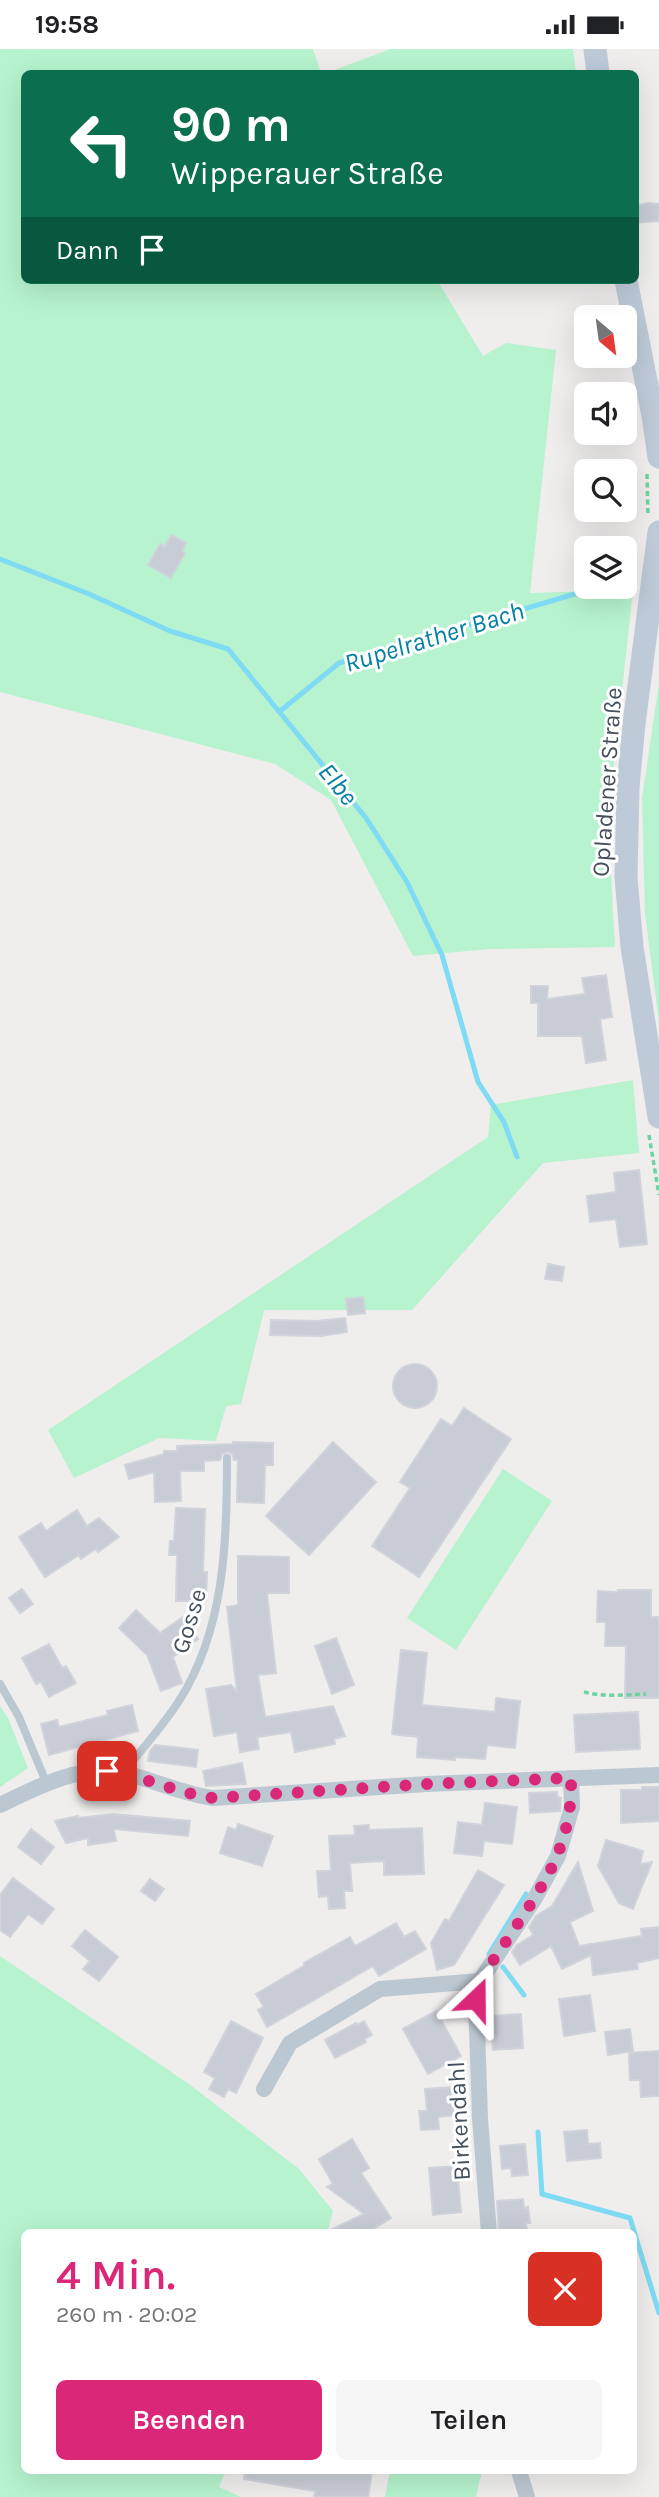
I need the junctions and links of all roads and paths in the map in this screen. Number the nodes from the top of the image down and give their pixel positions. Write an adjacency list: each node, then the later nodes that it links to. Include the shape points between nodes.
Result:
1 (595, 49): 2 (main road)
2 (598, 70)
3 (627, 284): 4 (main road)
4 (659, 457)
5 (659, 533): 6 (main road, Opladener Straße, via 628,787 626,877 632,947)
6 (659, 1117)
7 (228, 1458): 11 (lane, Gosse, via 227,1528 210,1633 179,1701)
8 (0, 1684): 14 (lane)
9 (584, 1692): 10 (path, via 598,1696)
10 (646, 1694)
11 (123, 1773): 13 (street, via 213,1798); 14 (street, via 99,1771)
12 (659, 1775): 13 (street)
13 (571, 1778): 16 (street, Birkendahl, via 572,1807 558,1857)
14 (46, 1782): 15 (street)
15 (0, 1805)
16 (480, 1980): 17 (street, via 380,1989 290,2043); 18 (street, Birkendahl, via 476,1999 480,2117)
17 (264, 2089)
18 (489, 2229)
19 (520, 2474): 20 (street)
20 (527, 2497)

